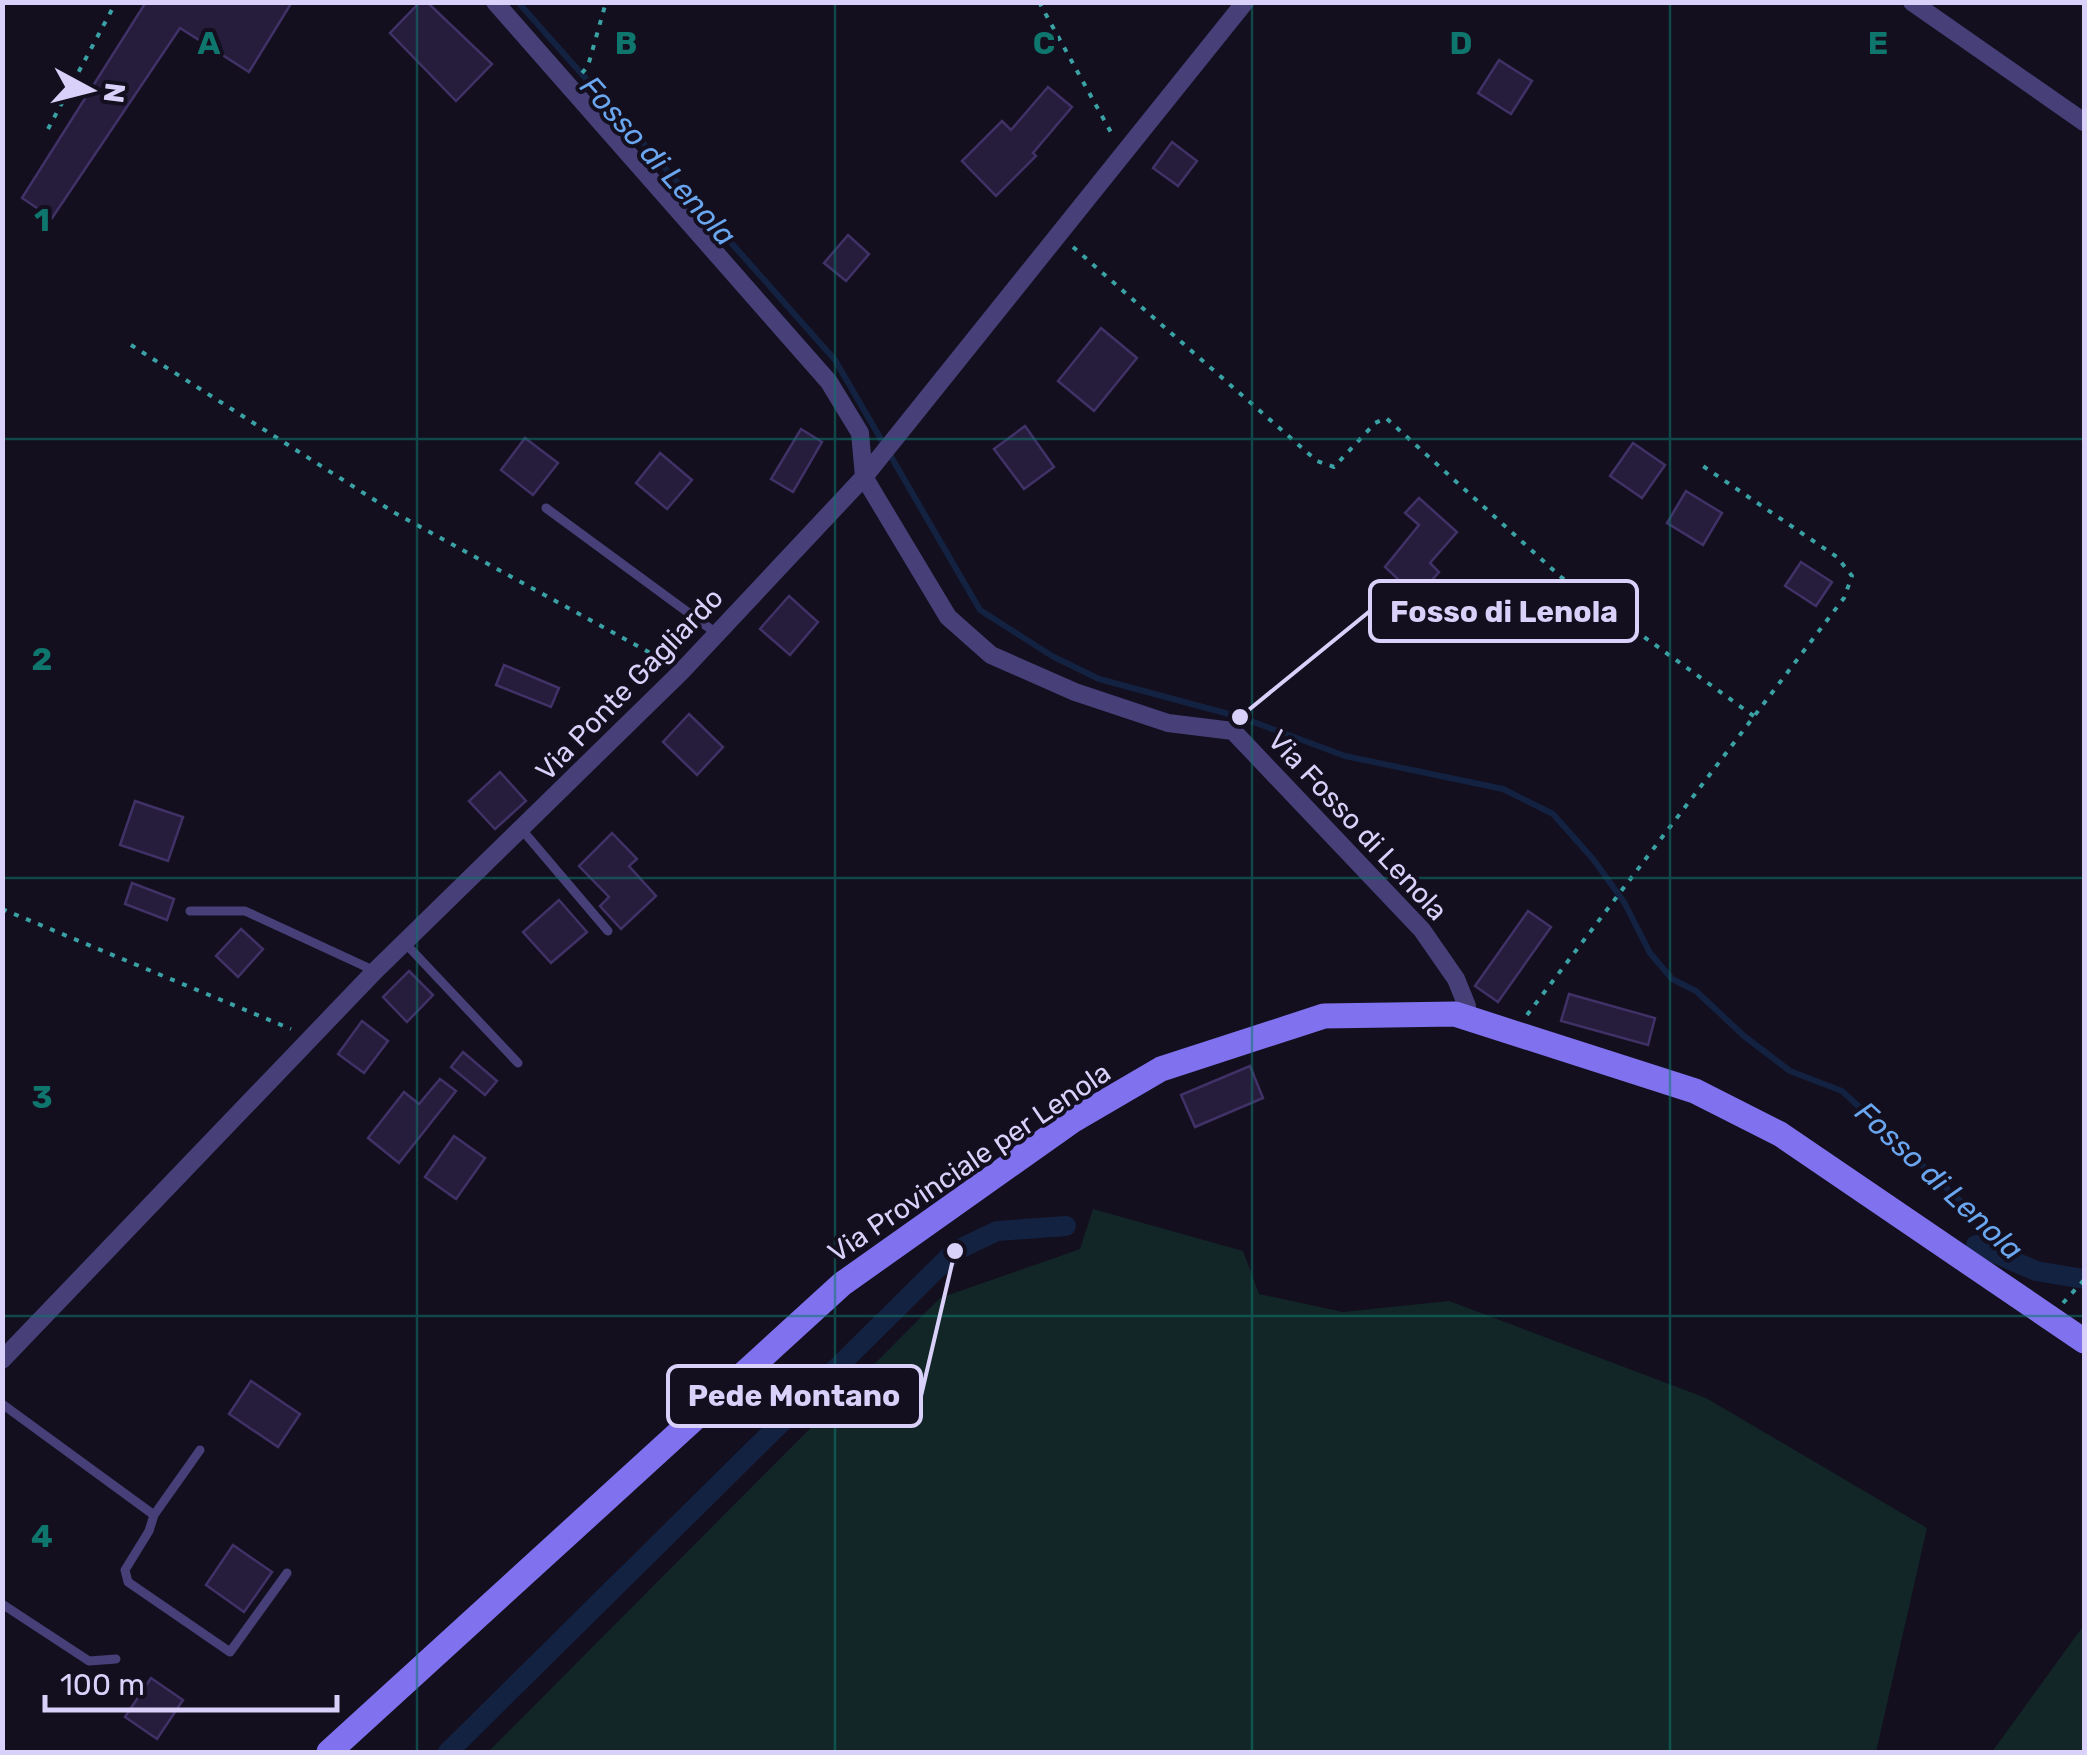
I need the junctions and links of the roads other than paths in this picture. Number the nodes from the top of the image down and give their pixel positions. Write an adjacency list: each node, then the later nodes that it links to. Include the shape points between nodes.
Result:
1 (495, 2): 5 (street, Via Fosso di Lenola, via 829,382 860,432)
2 (1244, 2): 5 (street, Via Ponte Gagliardo)
3 (1912, 2): 4 (street)
4 (2084, 122)
5 (864, 477): 7 (street, Via Ponte Gagliardo); 13 (street, Via Fosso di Lenola, via 948,617 991,655 1168,723 1233,731 1422,930 1456,979)
6 (546, 508): 7 (lane)
7 (718, 634): 8 (street, Via Ponte Gagliardo)
8 (523, 832): 10 (lane); 11 (street, Via Ponte Gagliardo)
9 (190, 911): 12 (lane, via 245,911)
10 (608, 930)
11 (406, 943): 12 (street, Via Ponte Gagliardo); 14 (lane)
12 (374, 971): 16 (street, Via Ponte Gagliardo)
13 (1465, 1017): 15 (main road, Via Provinciale per Lenola, via 1695,1091 1780,1134); 23 (main road, Via Provinciale per Lenola, via 1324,1016 1161,1070 1072,1121 842,1284)
14 (518, 1062)
15 (2084, 1342)
16 (2, 1360)
17 (2, 1404): 19 (lane)
18 (200, 1450): 19 (lane)
19 (154, 1515): 20 (lane, via 126,1570 128,1582 230,1652)
20 (286, 1573)
21 (2, 1604): 22 (lane, via 89,1662)
22 (116, 1659)
23 (329, 1752)

